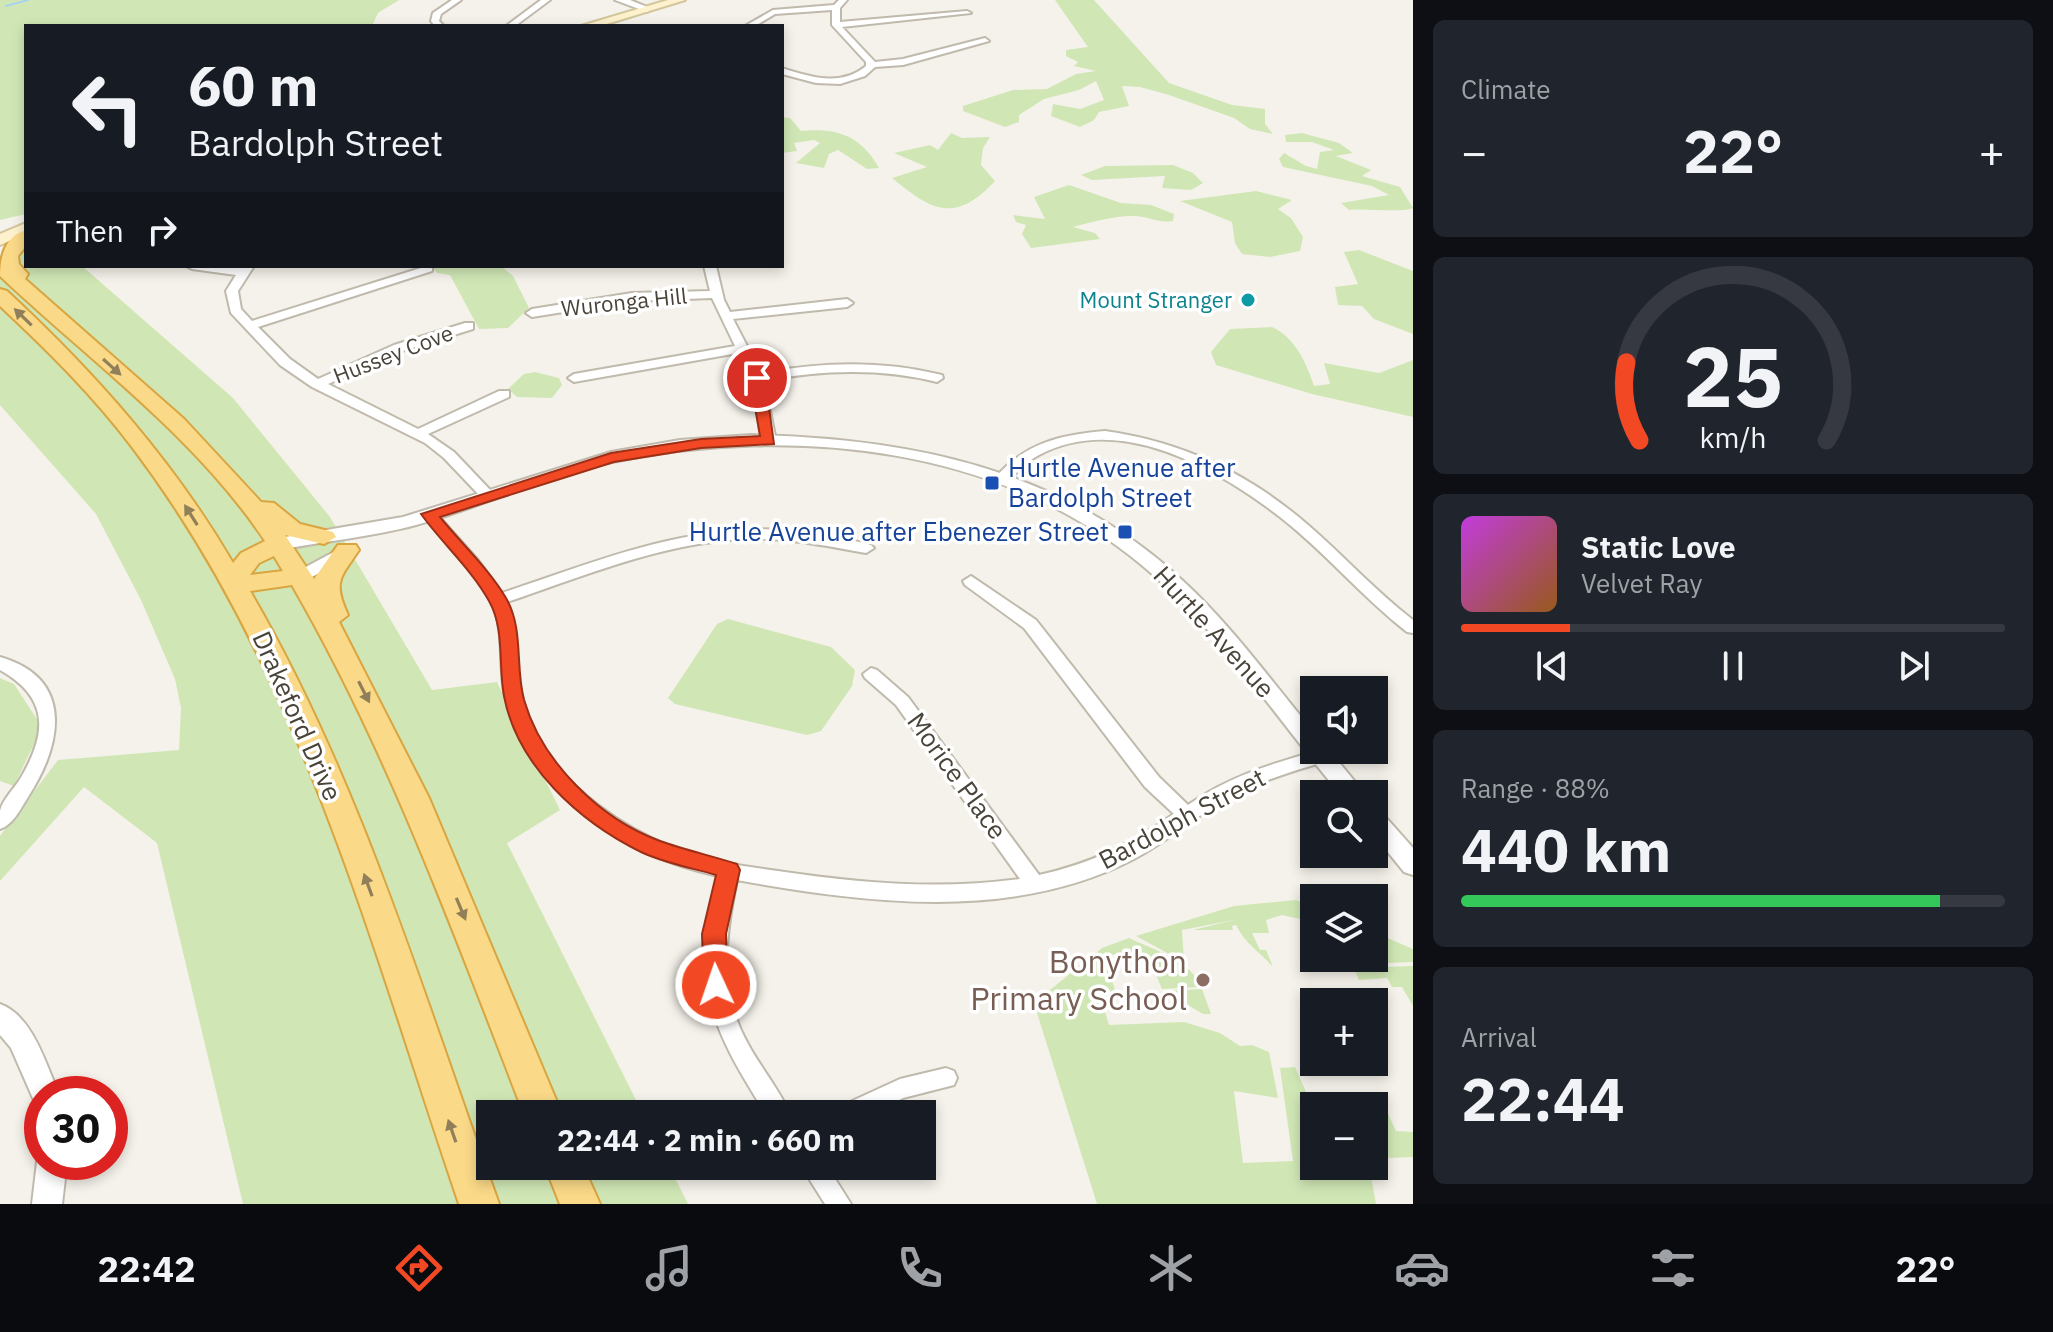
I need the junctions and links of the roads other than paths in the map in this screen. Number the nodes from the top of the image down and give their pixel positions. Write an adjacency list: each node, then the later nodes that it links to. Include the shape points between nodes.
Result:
1 (457, 0): 9 (street, via 437,13)
2 (546, 0): 10 (street)
3 (628, 1): 4 (main road); 6 (street); 8 (main road, via 629,9)
4 (677, 1): 6 (main road)
5 (839, 4): 12 (street, via 773,12); 13 (street)
6 (647, 9): 8 (main road)
7 (967, 13): 13 (street)
8 (616, 17): 11 (main road)
9 (438, 24)
10 (513, 24)
11 (593, 24)
12 (752, 24)
13 (836, 25): 15 (street)
14 (985, 41): 15 (street)
15 (872, 65): 16 (street, via 862,76 833,82)
16 (784, 72)
17 (24, 218): 18 (main road)
18 (0, 224)
19 (24, 229): 21 (main road)
20 (24, 237): 26 (highway, via 9,255 19,274)
21 (0, 240)
22 (0, 266): 26 (highway, Drakeford Drive)
23 (710, 268): 27 (street)
24 (245, 269): 31 (street, via 231,301)
25 (428, 269): 31 (street)
26 (8, 288): 42 (highway, Drakeford Drive, one-way to 42, via 186,434); 50 (highway, Drakeford Drive, one-way to 26, via 142,443)
27 (716, 294): 29 (street, Wuronga Hill, via 622,298); 30 (street)
28 (847, 303): 30 (street)
29 (532, 313)
30 (725, 316): 33 (street)
31 (249, 326): 37 (street, via 285,362)
32 (469, 326): 37 (street, Hussey Cove, via 398,348)
33 (743, 348): 34 (street); 35 (street)
34 (574, 378)
35 (757, 378): 36 (street, via 862,365); 40 (street)
36 (937, 378)
37 (317, 384): 39 (street)
38 (504, 394): 39 (street)
39 (419, 433): 43 (street)
40 (769, 441): 41 (street, Hurtle Avenue, via 876,449); 43 (street, Hurtle Avenue, via 701,443 611,457)
41 (1001, 479): 53 (street, via 1029,451 1064,438 1119,436 1177,451 1280,510); 57 (street, Hurtle Avenue, via 1083,515 1157,567)
42 (233, 481): 45 (highway, via 254,493 281,526); 46 (highway, Drakeford Drive)
43 (487, 495): 44 (street, Hurtle Avenue)
44 (420, 518): 45 (street, Hurtle Avenue); 48 (street, Hurtle Avenue); 52 (street, Bardolph Street)
45 (324, 537): 46 (street, Hurtle Avenue)
46 (279, 544): 49 (highway, Drakeford Drive); 50 (highway, via 244,563)
47 (866, 548): 52 (street, via 784,536 713,537)
48 (347, 550): 49 (street, Hurtle Avenue); 54 (highway, via 327,577 324,595 347,638)
49 (299, 576): 50 (highway, via 255,584); 54 (highway, Drakeford Drive)
50 (233, 581): 77 (highway, Drakeford Drive, one-way to 50, via 346,828 292,697)
51 (971, 581): 61 (street, via 1030,624 1152,782)
52 (498, 600): 65 (street, Bardolph Street, via 507,627 514,699 550,769 617,829 652,847)
53 (1413, 628)
54 (346, 656): 70 (highway, Drakeford Drive, one-way to 70, via 417,804)
55 (0, 663): 62 (street, via 34,687 49,724 37,770)
56 (871, 674): 66 (street, Morice Place, via 902,701)
57 (1300, 731)
58 (1300, 758): 61 (street, Bardolph Street, via 1239,782)
59 (1328, 764): 60 (street, Hurtle Avenue)
60 (1341, 780)
61 (1189, 817): 66 (street, Bardolph Street, via 1107,863)
62 (0, 822)
63 (1388, 836): 64 (street)
64 (1413, 865)
65 (729, 870): 66 (street, Bardolph Street, via 896,895 953,895); 71 (street, via 714,934 718,1002 739,1053)
66 (1035, 885)
67 (0, 1016): 68 (street, via 21,1040)
68 (37, 1076)
69 (946, 1078): 72 (street)
70 (537, 1100)
71 (770, 1100)
72 (877, 1100)
73 (50, 1180): 76 (street)
74 (570, 1180): 78 (highway)
75 (823, 1180): 79 (street)
76 (47, 1204)
77 (479, 1204)
78 (580, 1204)
79 (839, 1204)

